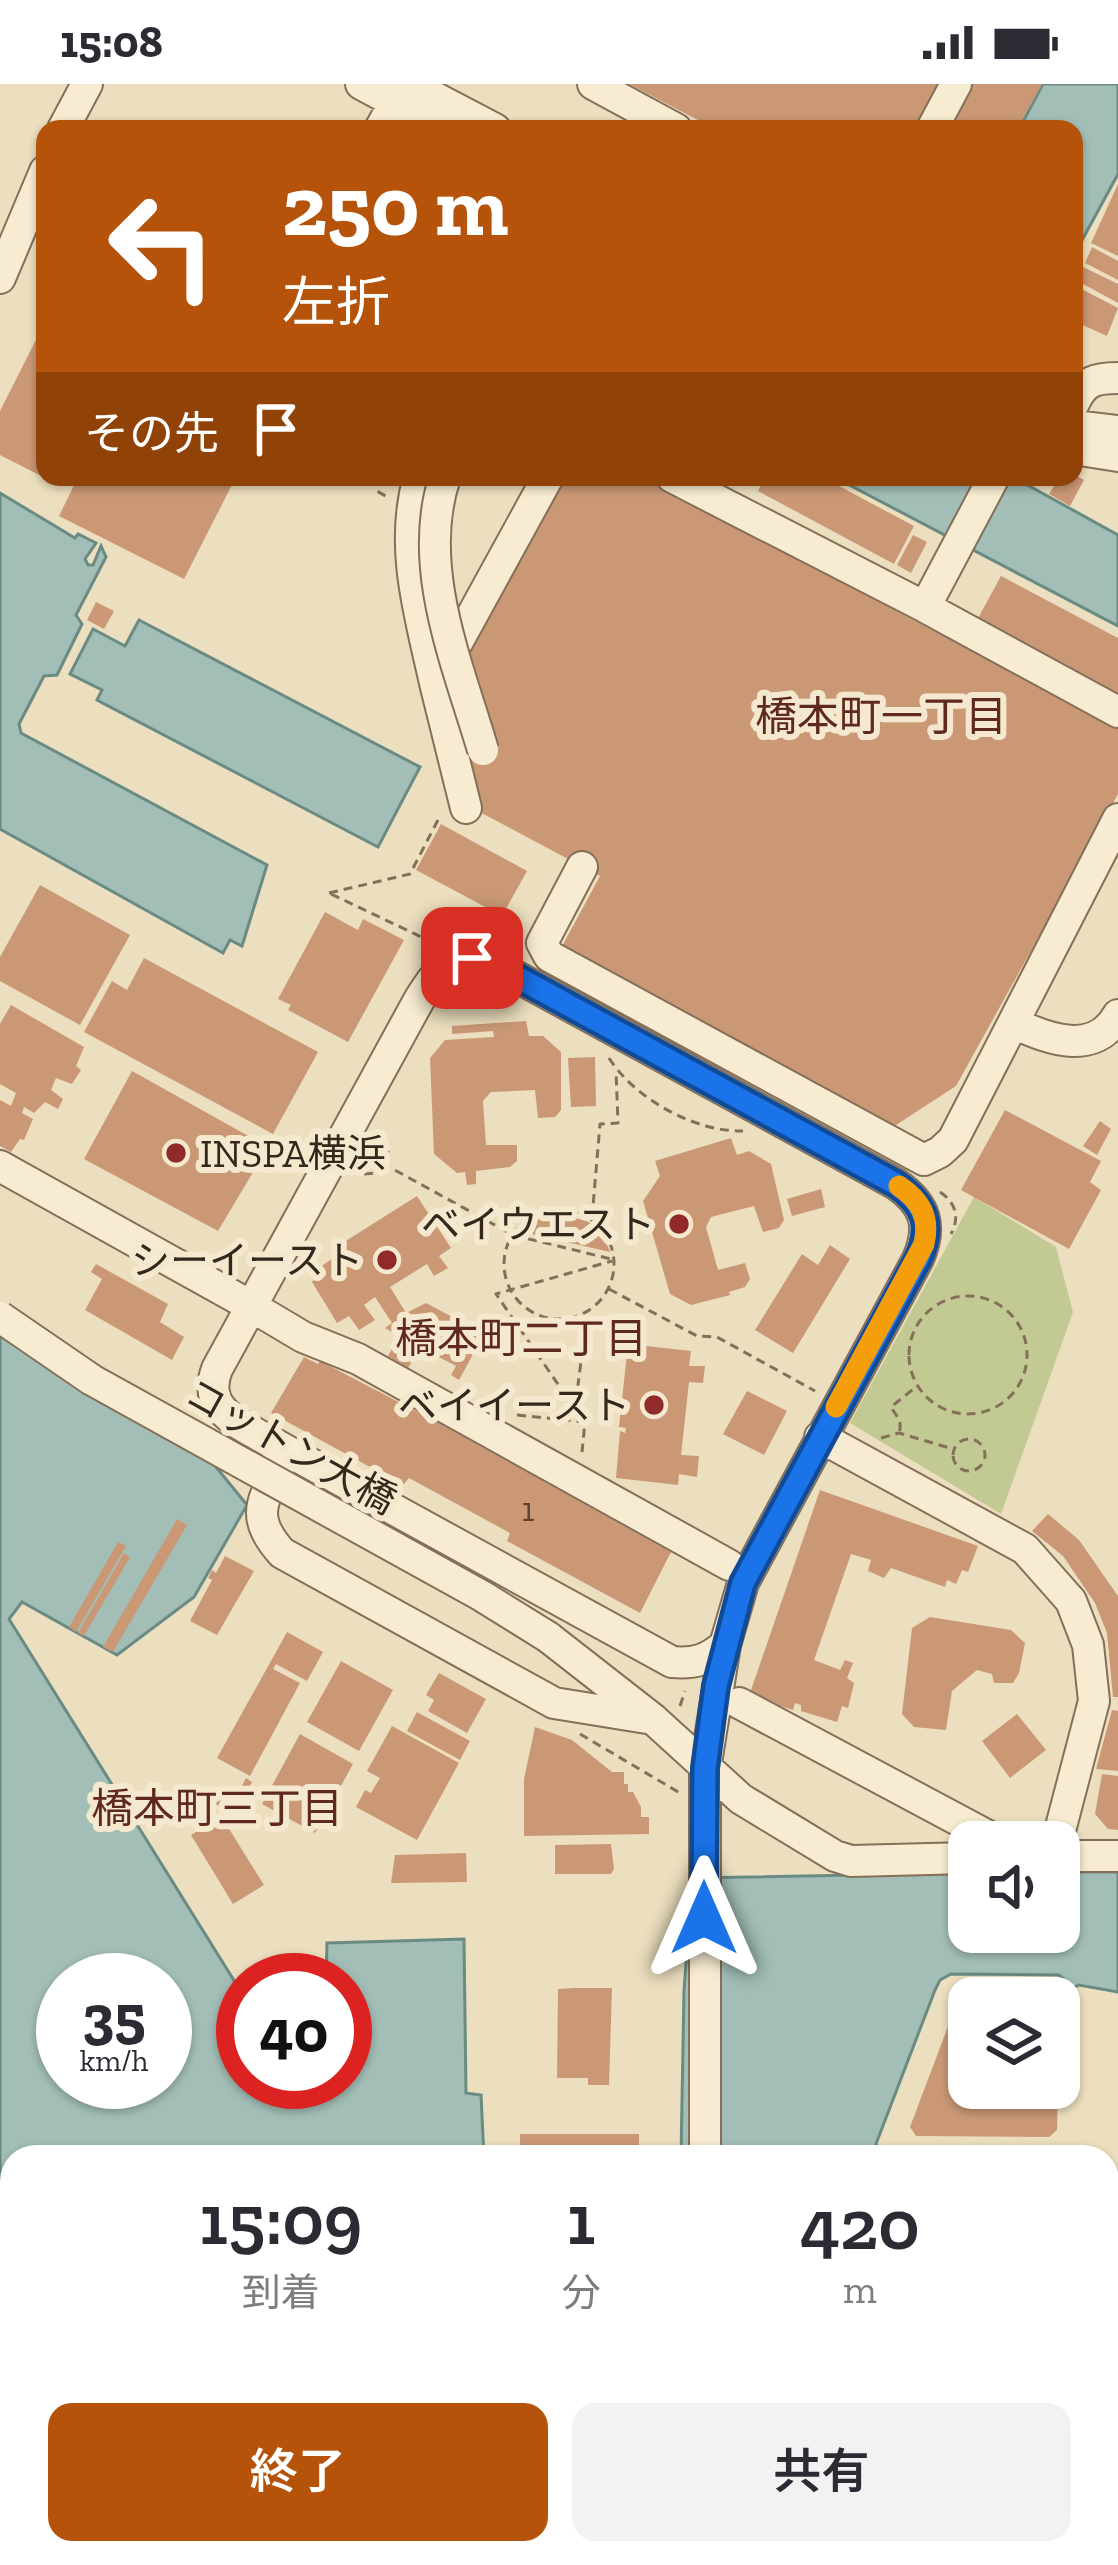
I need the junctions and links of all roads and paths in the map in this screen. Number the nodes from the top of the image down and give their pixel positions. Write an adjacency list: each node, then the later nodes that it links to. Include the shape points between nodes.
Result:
1 (87, 84): 6 (street)
2 (361, 84): 5 (street)
3 (592, 84): 9 (street)
4 (956, 84): 10 (street)
5 (397, 100): 7 (street); 8 (street)
6 (68, 120)
7 (430, 120)
8 (465, 120)
9 (659, 120)
10 (937, 120)
11 (36, 192): 12 (street)
12 (0, 278)
13 (1118, 378): 14 (street)
14 (1083, 385)
15 (1083, 427): 16 (street)
16 (1118, 431)
17 (1083, 450): 18 (street)
18 (1118, 456)
19 (377, 486): 25 (path)
20 (418, 486): 27 (street, via 409,549)
21 (442, 486): 29 (street, bridge, via 435,557 443,615)
22 (543, 486): 27 (street)
23 (689, 486): 26 (street)
24 (989, 486): 26 (street)
25 (389, 497)
26 (925, 607): 28 (street)
27 (436, 683): 30 (street)
28 (1118, 712)
29 (483, 750)
30 (453, 812): 33 (path, via 410,874 329,893)
31 (1118, 818): 35 (street)
32 (582, 867): 35 (street, via 542,944 548,956 924,1160 953,1140)
33 (434, 943)
34 (1118, 1015): 35 (street, via 1090,1038 1062,1042)
35 (1014, 1023)
36 (608, 1057): 37 (path)
37 (616, 1070): 38 (path, via 695,1123); 43 (path, via 618,1124 601,1124)
38 (753, 1127)
39 (383, 1142): 40 (path)
40 (382, 1162): 42 (path); 44 (path)
41 (0, 1166): 62 (street)
42 (364, 1174)
43 (592, 1220): 44 (path, via 546,1211); 45 (path)
44 (513, 1235): 45 (path); 46 (path, via 503,1266)
45 (614, 1260): 46 (path); 47 (path)
46 (509, 1289): 48 (path, via 546,1318); 52 (path, via 496,1294)
47 (608, 1289): 48 (path); 51 (path, via 818,1390)
48 (587, 1311): 52 (path)
49 (0, 1317): 67 (street, コットン大橋, bridge, via 92,1380 482,1596)
50 (917, 1386): 50 (path, via 947,1411 966,1415 1002,1404 1028,1354 1015,1318 982,1297 943,1301 914,1329 910,1368); 55 (path, via 891,1408)
51 (814, 1402)
52 (575, 1408): 54 (path)
53 (515, 1415): 54 (path)
54 (574, 1420): 62 (path, via 584,1422)
55 (899, 1432): 58 (path); 59 (path)
56 (260, 1436): 57 (street, via 219,1407 217,1369 418,1000 438,972 467,958 515,976 919,1203 927,1228 922,1250); 60 (street); 61 (street)
57 (820, 1437): 59 (street); 64 (street, via 743,1583)
58 (953, 1449): 58 (path, via 964,1471 984,1461 975,1440)
59 (857, 1458): 71 (street, via 1024,1549 1071,1601 1088,1645 1094,1701)
60 (315, 1465): 61 (street); 64 (street, via 672,1662 693,1664)
61 (278, 1471): 67 (street, via 262,1517 282,1553 554,1703)
62 (579, 1482): 63 (street)
63 (729, 1564)
64 (725, 1645): 68 (street)
65 (685, 1692): 67 (path)
66 (740, 1703): 72 (street)
67 (666, 1712): 68 (street, コットン大橋)
68 (705, 1768): 73 (street, コットン大橋, via 758,1812 835,1856); 76 (street)
69 (674, 1773): 70 (path, via 681,1798)
70 (657, 1777)
71 (1063, 1821)
72 (948, 1828)
73 (948, 1851)
74 (1080, 1856): 75 (street)
75 (1118, 1856)
76 (705, 2145)

